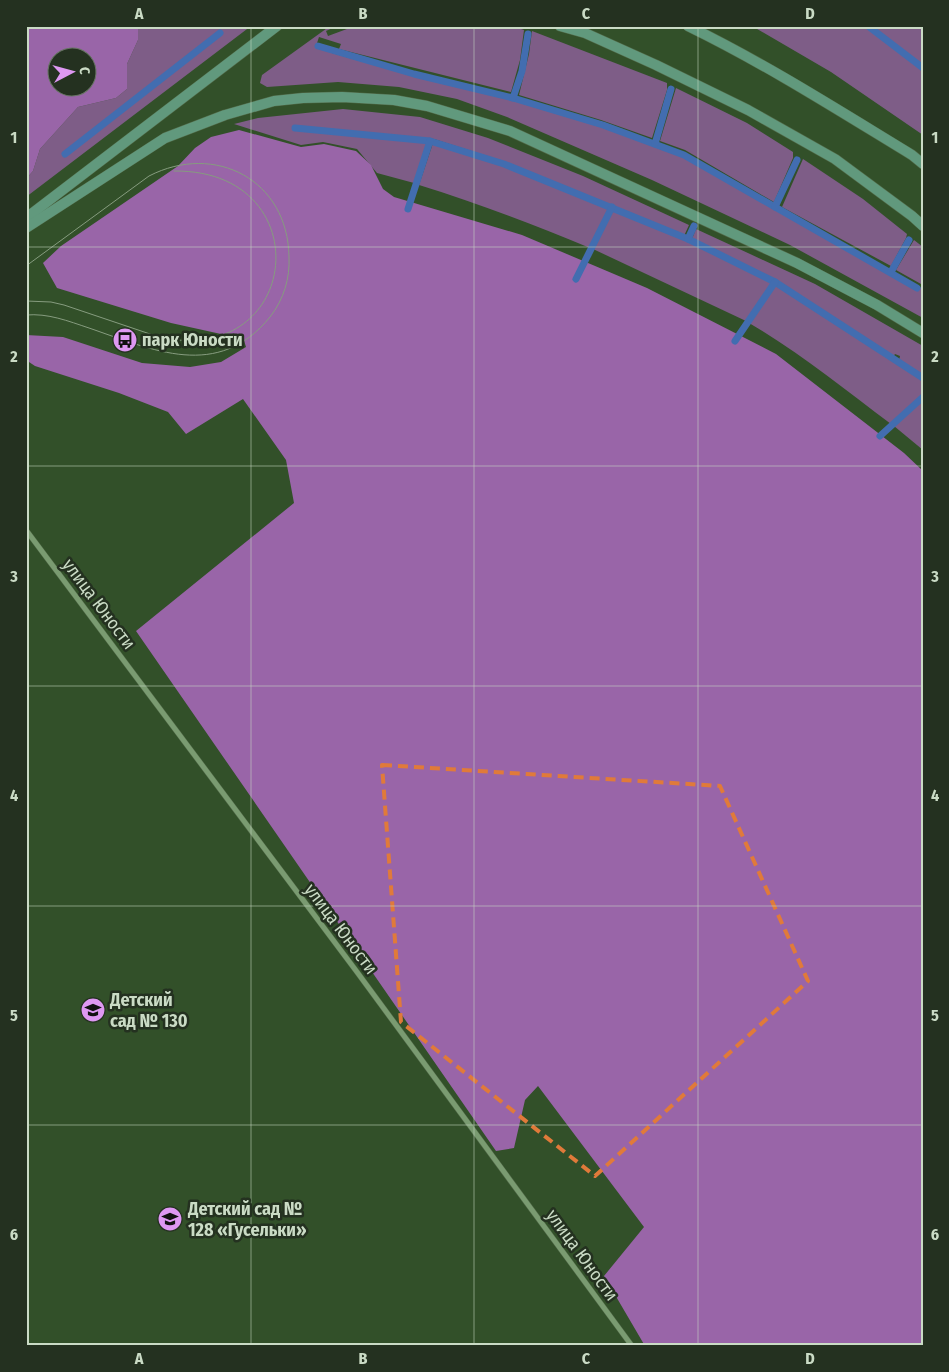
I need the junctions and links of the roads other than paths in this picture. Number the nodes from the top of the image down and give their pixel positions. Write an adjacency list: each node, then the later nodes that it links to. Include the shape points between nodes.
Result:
1 (277, 26): 5 (main road)
2 (560, 26): 6 (main road, via 585,33 748,110 835,159)
3 (688, 26): 4 (main road, via 737,50)
4 (923, 164)
5 (26, 218)
6 (923, 226)
7 (26, 228): 8 (main road, via 166,138 225,115 304,98 394,100 427,106 510,131 797,263)
8 (923, 333)
9 (26, 530): 10 (street, улица Юности)
10 (632, 1346)

